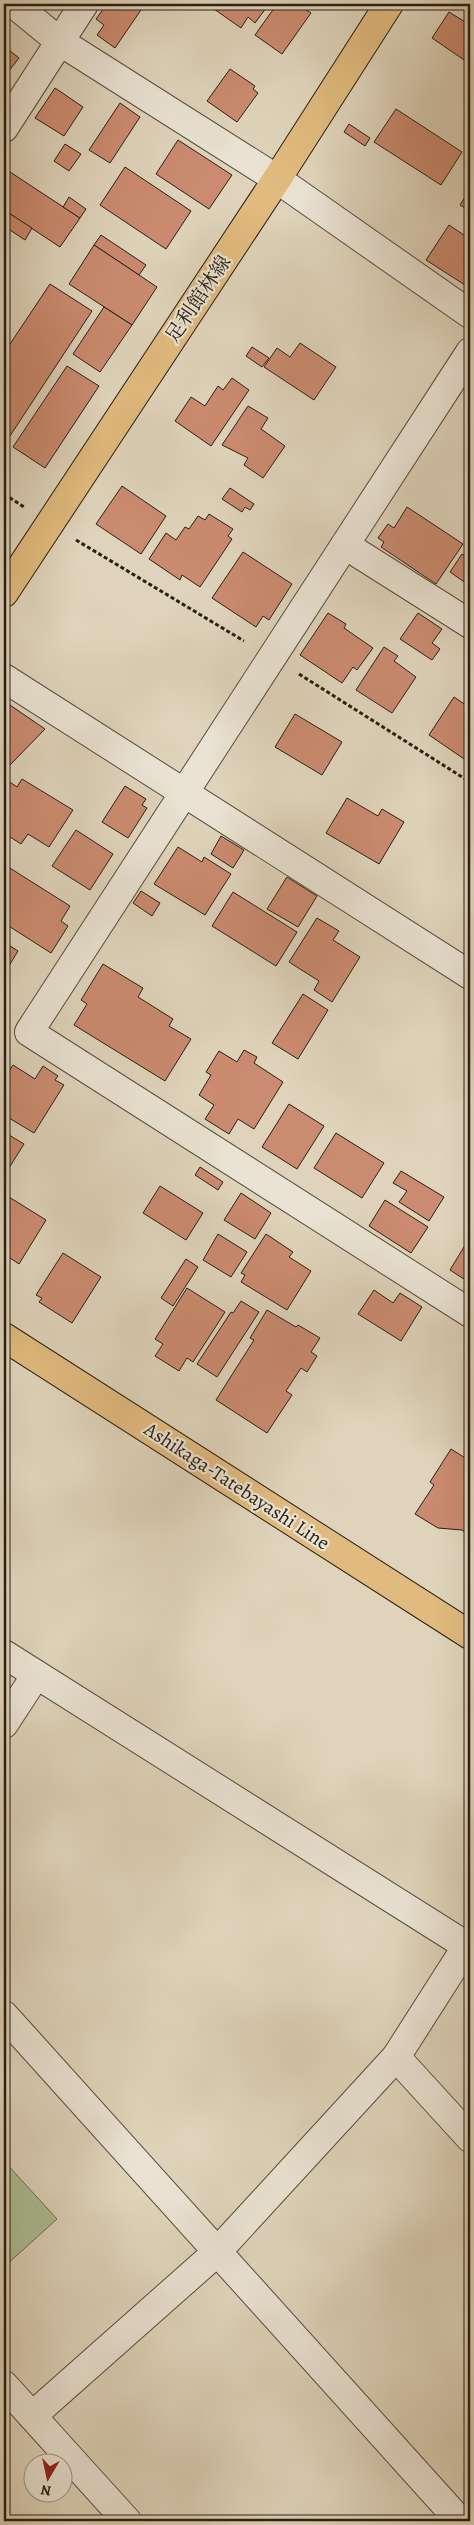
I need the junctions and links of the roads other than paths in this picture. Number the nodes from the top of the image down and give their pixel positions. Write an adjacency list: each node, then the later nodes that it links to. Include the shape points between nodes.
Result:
1 (14, 4): 4 (street)
2 (84, 4): 4 (street)
3 (390, 4): 6 (main road, 足利館林線)
4 (59, 41): 5 (street); 6 (street)
5 (4, 128)
6 (277, 179): 7 (street); 10 (main road, 足利館林線)
7 (470, 314)
8 (470, 352): 9 (street)
9 (345, 545): 11 (street); 13 (street)
10 (4, 593)
11 (470, 624)
12 (4, 678): 13 (street)
13 (185, 792): 14 (street); 15 (street, via 29,1032)
14 (470, 975)
15 (470, 1313)
16 (4, 1337): 17 (main road, Ashikaga-Tatebayashi Line)
17 (470, 1635)
18 (4, 1654): 19 (street)
19 (36, 1675): 20 (street); 21 (street)
20 (4, 1724)
21 (469, 1945): 23 (street)
22 (4, 2015): 25 (street)
23 (396, 2057): 24 (street); 25 (street)
24 (470, 2138)
25 (216, 2252): 27 (street); 29 (street)
26 (4, 2386): 27 (street)
27 (32, 2416): 28 (street)
28 (114, 2517)
29 (460, 2521)

